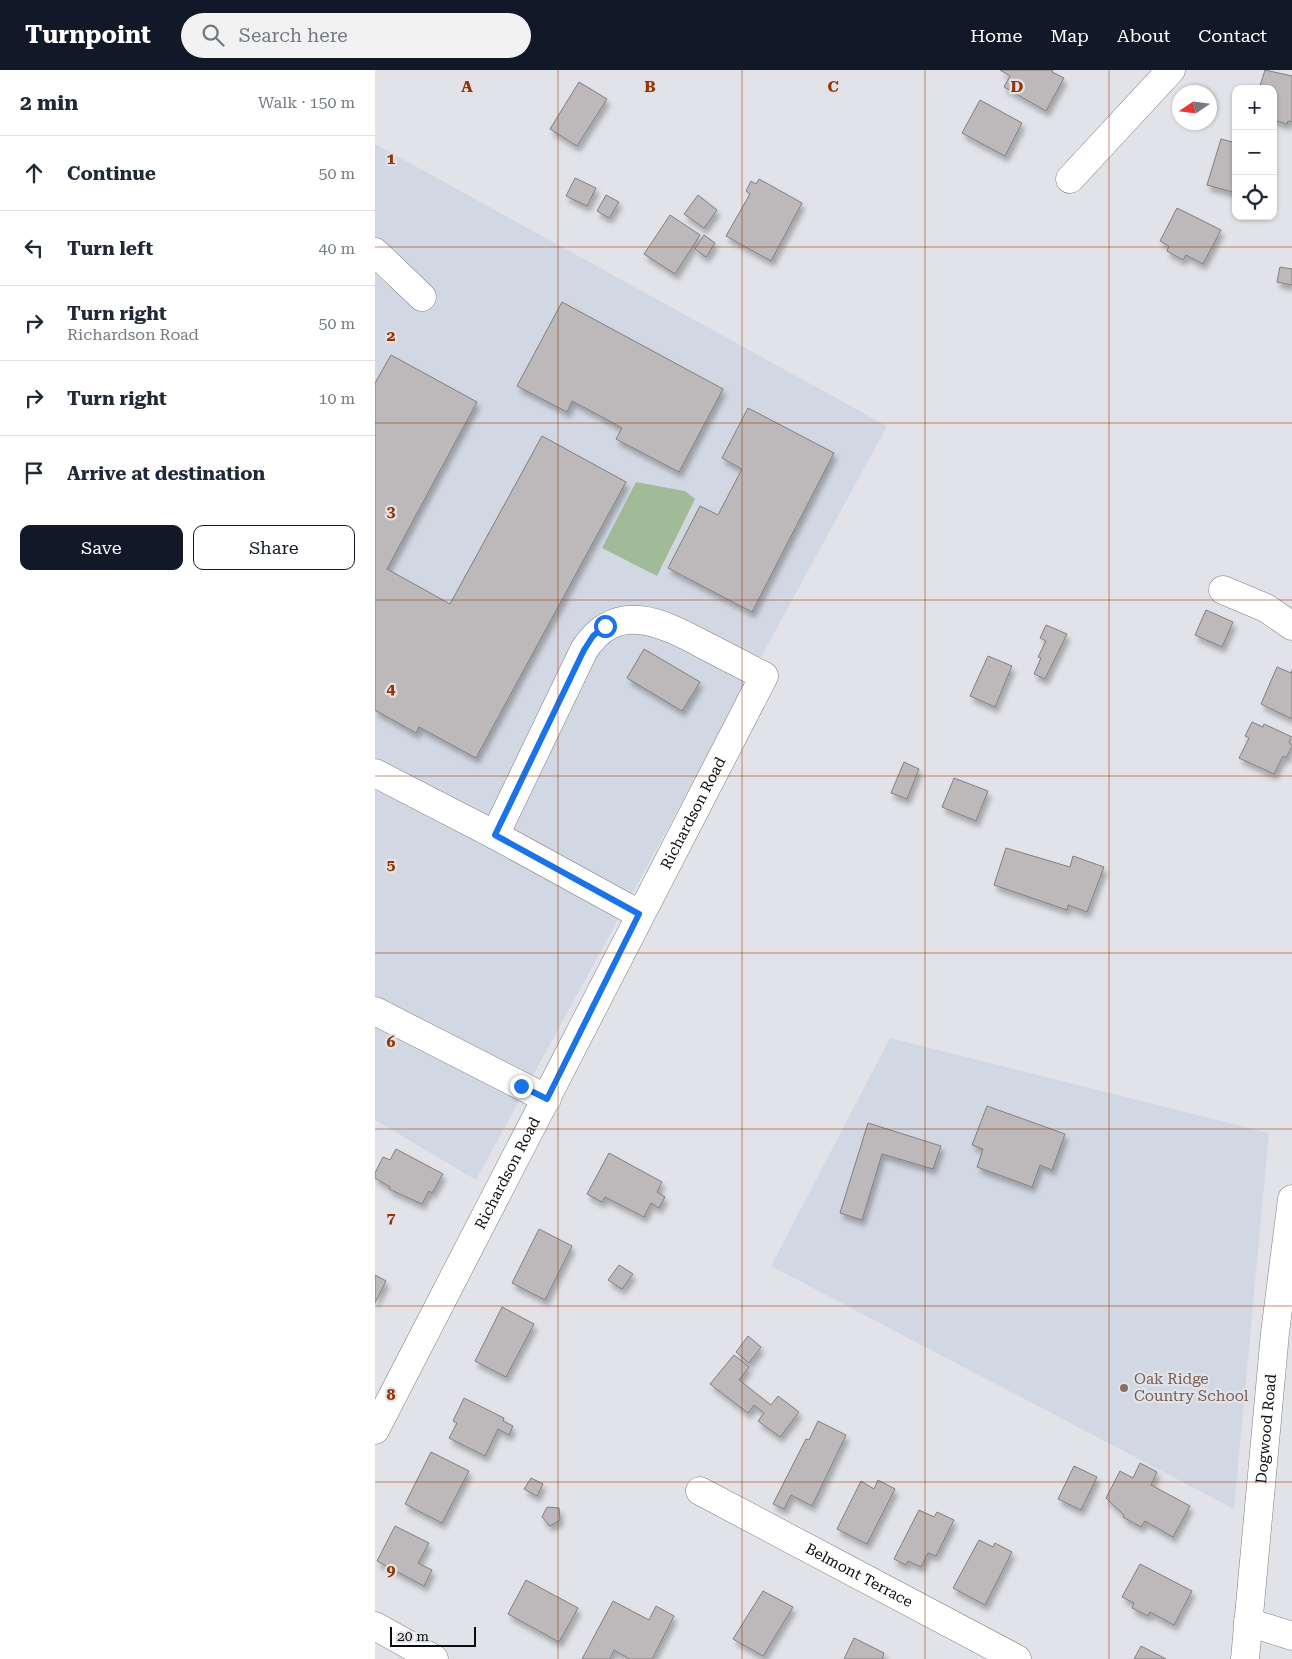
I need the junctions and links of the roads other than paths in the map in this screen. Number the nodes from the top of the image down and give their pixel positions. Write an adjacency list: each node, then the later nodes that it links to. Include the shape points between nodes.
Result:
1 (1171, 70): 2 (street)
2 (1070, 179)
3 (375, 252): 4 (street)
4 (422, 297)
5 (1223, 590): 6 (street, via 1266,608)
6 (1292, 626)
7 (375, 773): 8 (street)
8 (495, 835): 9 (street); 9 (street, Richardson Road, via 584,650 605,626 623,620 647,620 667,625 764,676)
9 (639, 914): 11 (street, Richardson Road)
10 (375, 1011): 11 (street)
11 (547, 1099): 14 (street, Richardson Road)
12 (1292, 1198): 13 (street, Dogwood Road)
13 (1284, 1334): 16 (street, Dogwood Road)
14 (375, 1430)
15 (700, 1491): 20 (street, Belmont Terrace)
16 (1248, 1622): 18 (street); 21 (street, Dogwood Road)
17 (375, 1626): 19 (street)
18 (1292, 1636)
19 (434, 1659)
20 (1017, 1659)
21 (1245, 1659)

